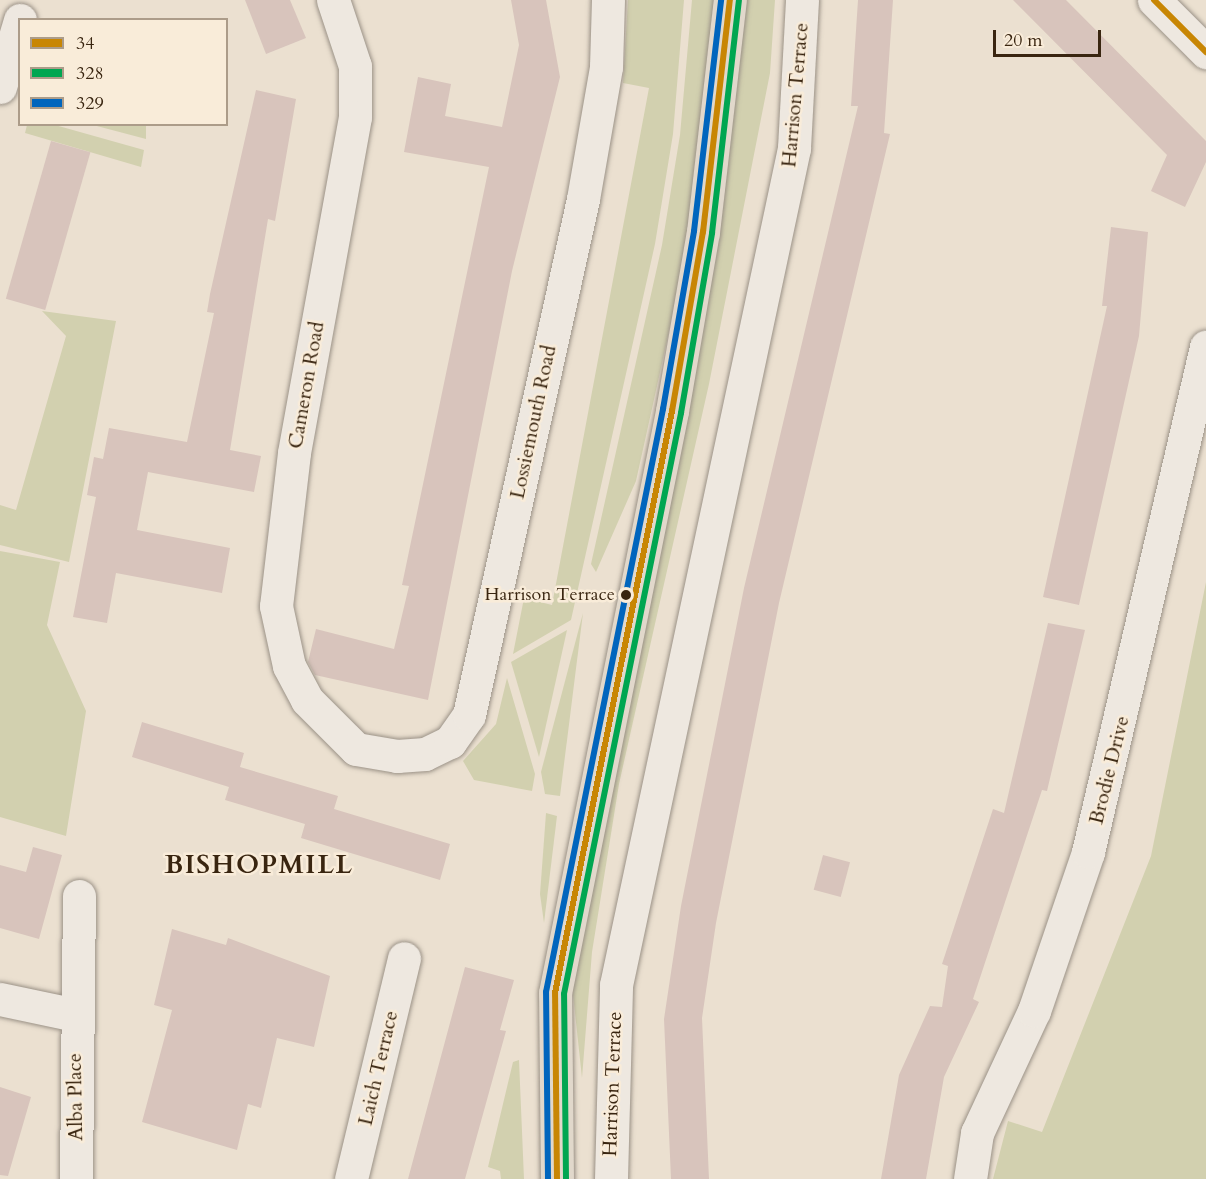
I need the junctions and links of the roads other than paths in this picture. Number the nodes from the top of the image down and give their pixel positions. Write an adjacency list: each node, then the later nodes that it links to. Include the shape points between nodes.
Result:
1 (25, 0): 7 (street)
2 (333, 0): 12 (street, Cameron Road, via 355,66 355,117 294,453 276,606 289,666 307,700)
3 (608, 0): 12 (street, Lossiemouth Road, via 606,67 583,199 469,715 450,742 425,754)
4 (730, 0): 19 (main road, via 703,232 672,411 555,993)
5 (802, 0): 20 (street, Harrison Terrace, via 794,148 616,985)
6 (1154, 0): 9 (street)
7 (20, 18)
8 (18, 27): 10 (street)
9 (1206, 52)
10 (0, 87)
11 (1206, 347): 21 (street, Brodie Drive, via 1088,852 1034,1011 977,1133)
12 (356, 749)
13 (79, 896): 16 (street, Alba Place)
14 (404, 958): 18 (street, Laich Terrace)
15 (0, 999): 16 (street)
16 (76, 1015): 17 (street, Alba Place)
17 (76, 1179)
18 (351, 1179)
19 (557, 1179)
20 (611, 1179)
21 (970, 1179)

